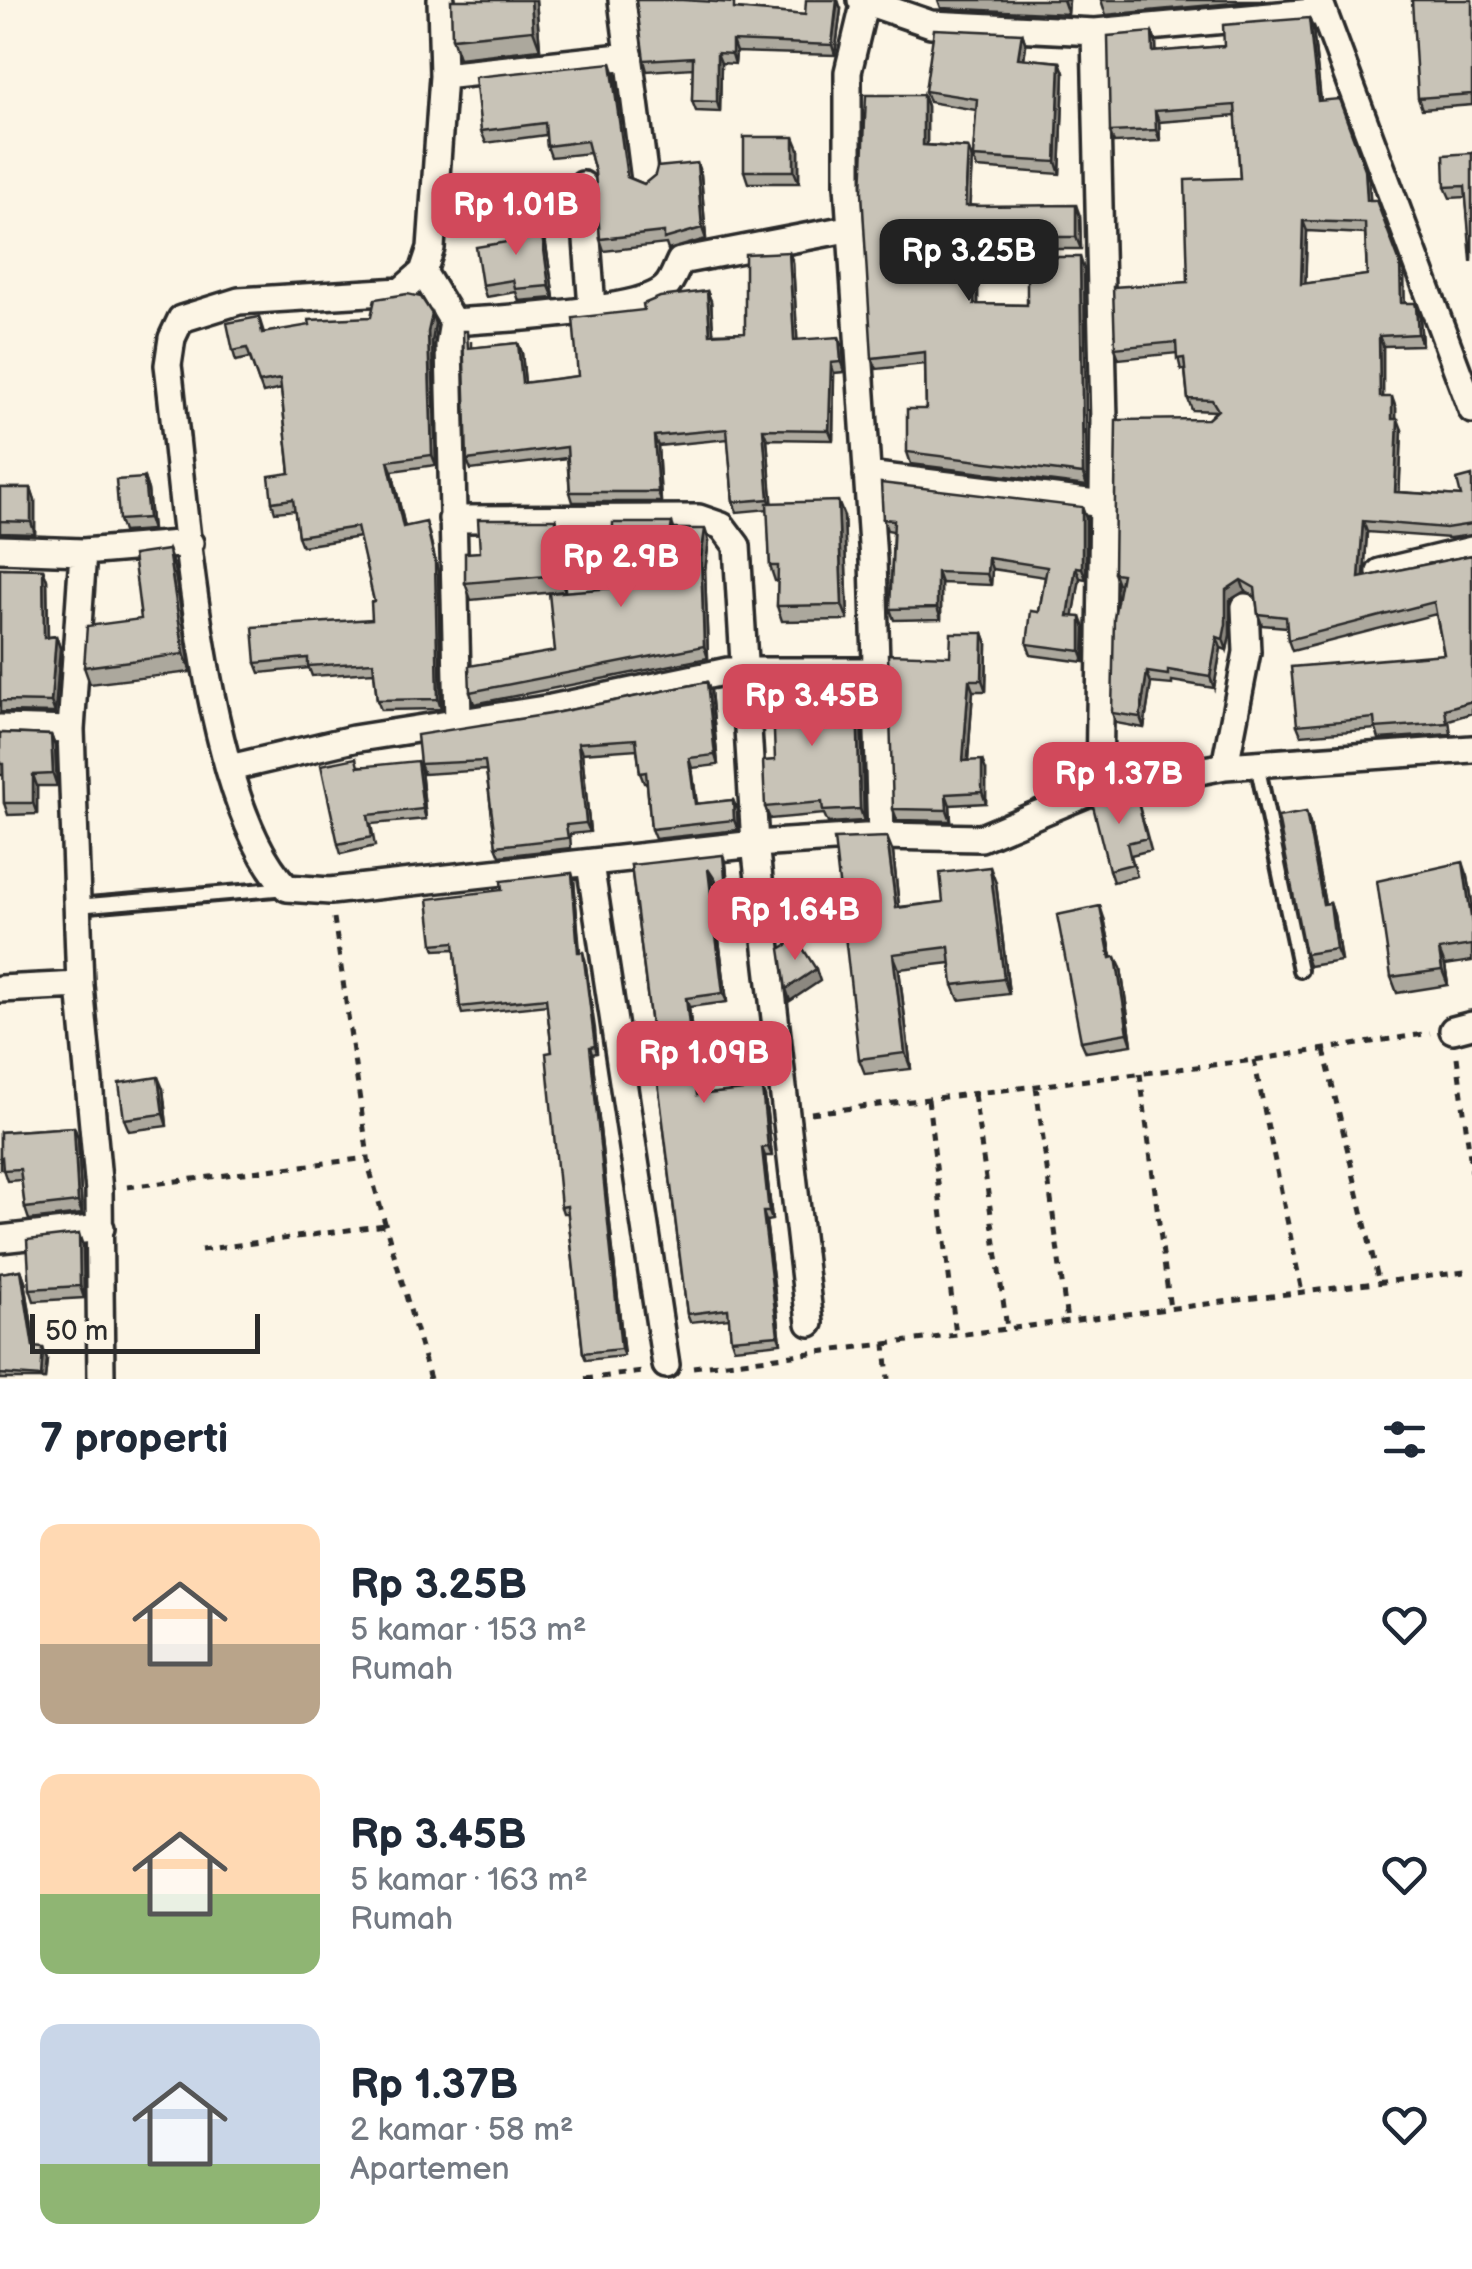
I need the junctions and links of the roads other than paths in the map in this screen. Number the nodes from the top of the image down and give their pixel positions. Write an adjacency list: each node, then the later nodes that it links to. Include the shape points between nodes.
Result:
1 (443, 0): 7 (street)
2 (622, 0): 6 (street)
3 (863, 1): 5 (street, via 931,24); 10 (street, via 848,72)
4 (1321, 6): 5 (street); 16 (street)
5 (1096, 32): 18 (street, via 1091,259 1113,421)
6 (630, 56): 7 (street); 8 (street)
7 (442, 76): 13 (street, via 431,248)
8 (645, 180)
9 (583, 185): 14 (street)
10 (852, 228): 14 (street, via 680,261 666,288); 17 (street)
11 (996, 259): 12 (lane)
12 (1065, 259)
13 (422, 272): 15 (street); 20 (street, via 401,291 239,301 181,319 168,365)
14 (592, 308): 15 (street)
15 (453, 322): 19 (street)
16 (1472, 408)
17 (867, 475): 18 (street); 26 (street)
18 (1104, 504): 35 (street)
19 (452, 519): 27 (street, via 699,518 722,526 737,546); 28 (street)
20 (190, 542): 23 (street); 34 (street, via 216,720)
21 (0, 548): 23 (street)
22 (1472, 550): 24 (street)
23 (83, 552): 30 (street)
24 (1380, 572)
25 (1245, 607): 33 (street, via 1247,652)
26 (876, 671): 27 (street); 36 (street)
27 (742, 672): 28 (street); 37 (street)
28 (458, 720): 34 (street)
29 (0, 728): 30 (street)
30 (71, 730): 40 (street)
31 (1472, 749): 32 (street)
32 (1258, 764): 33 (street); 41 (lane)
33 (1226, 766): 35 (street)
34 (230, 768): 39 (street, via 262,858)
35 (1098, 792): 36 (street, via 982,838)
36 (881, 836): 37 (street)
37 (755, 844): 38 (street); 46 (street)
38 (590, 864): 39 (street, via 305,893); 47 (street)
39 (287, 888): 40 (lane)
40 (77, 906): 42 (street)
41 (1300, 970)
42 (80, 985): 43 (street); 44 (street)
43 (0, 989)
44 (101, 1228): 45 (street); 48 (street)
45 (0, 1239)
46 (810, 1324)
47 (670, 1368)
48 (101, 1379)

